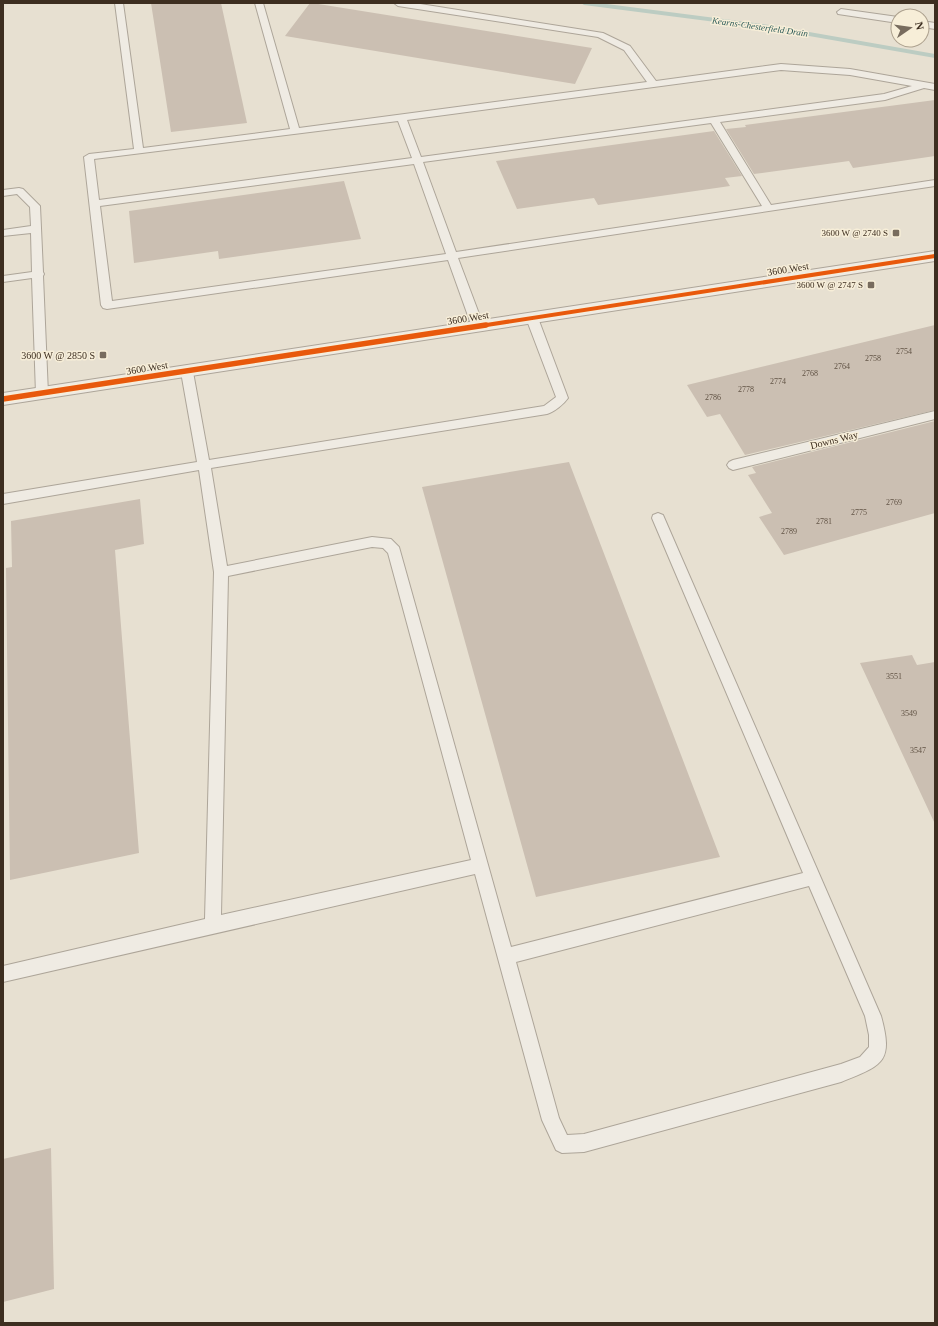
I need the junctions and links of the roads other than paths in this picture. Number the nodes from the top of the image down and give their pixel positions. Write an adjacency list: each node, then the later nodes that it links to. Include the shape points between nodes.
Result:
1 (119, 3): 12 (lane)
2 (260, 3): 11 (lane)
3 (398, 3): 6 (lane, via 600,35 627,48)
4 (841, 12): 5 (lane)
5 (890, 19)
6 (653, 84): 7 (lane, via 782,67 850,72); 9 (lane)
7 (923, 85): 8 (lane); 10 (lane, via 885,97)
8 (935, 87)
9 (402, 118): 11 (lane); 13 (lane)
10 (714, 120): 13 (lane); 17 (lane)
11 (295, 132): 12 (lane)
12 (138, 151): 16 (lane, via 88,157)
13 (417, 160): 16 (lane); 20 (lane)
14 (935, 183): 17 (lane)
15 (3, 193): 18 (lane, via 19,191 35,206)
16 (94, 204): 20 (lane, via 107,305)
17 (768, 208): 20 (lane)
18 (36, 229): 19 (lane); 22 (lane)
19 (3, 233)
20 (452, 256): 25 (lane)
21 (935, 256): 24 (street, 3600 West)
22 (38, 274): 23 (lane); 27 (lane)
23 (3, 279)
24 (532, 318): 25 (street, 3600 West); 30 (lane, via 562,398 547,410)
25 (478, 327): 26 (street, 3600 West)
26 (187, 372): 27 (street, 3600 West); 30 (lane)
27 (42, 394): 28 (street, 3600 West)
28 (3, 399)
29 (935, 415): 31 (lane, Downs Way)
30 (204, 465): 32 (lane); 34 (lane)
31 (733, 465)
32 (3, 499)
33 (658, 518): 36 (lane)
34 (221, 572): 35 (lane, via 372,542 386,543 394,551); 37 (lane)
35 (481, 866): 37 (lane); 38 (lane)
36 (813, 878): 38 (lane); 38 (lane, via 873,1016 878,1035 878,1051 866,1063 841,1074 584,1142 562,1144 551,1120)
37 (213, 925): 39 (lane)
38 (506, 956)
39 (3, 974)

